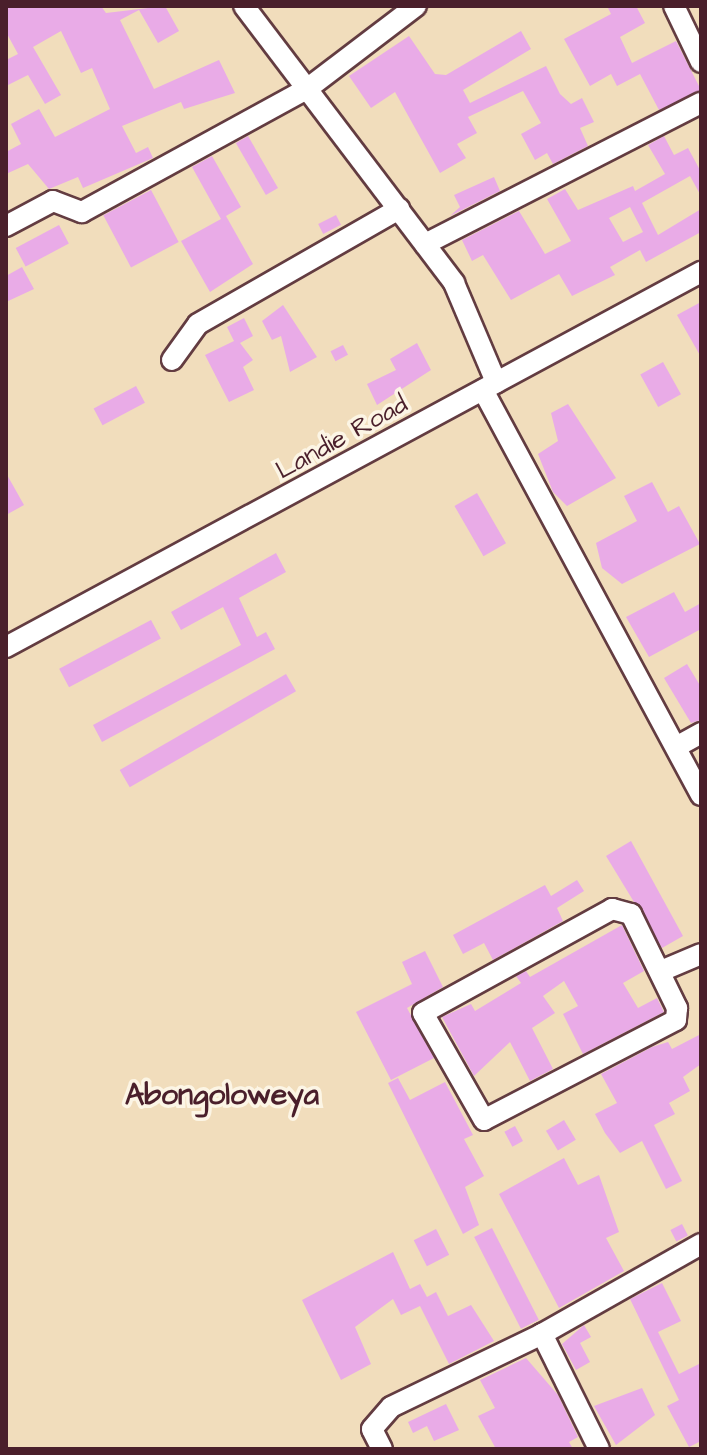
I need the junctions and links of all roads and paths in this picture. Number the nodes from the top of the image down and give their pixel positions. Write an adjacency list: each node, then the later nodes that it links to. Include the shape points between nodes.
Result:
1 (244, 6): 5 (street)
2 (416, 6): 5 (street)
3 (674, 6): 4 (street)
4 (701, 62)
5 (307, 89): 7 (street); 8 (street, via 82,212 53,201)
6 (701, 103): 9 (street)
7 (399, 209): 9 (street); 11 (street, via 198,324)
8 (6, 226)
9 (425, 244): 12 (street, via 463,300)
10 (701, 272): 12 (street, Landie Road)
11 (172, 360)
12 (490, 386): 13 (street, Landie Road); 15 (street)
13 (6, 647)
14 (701, 733): 15 (street)
15 (676, 747): 16 (street)
16 (701, 795)
17 (701, 954): 18 (street)
18 (661, 971): 18 (street, via 676,1020 495,1117 476,1114 424,1024 431,1003 612,909 631,914)
19 (701, 1244): 20 (street)
20 (542, 1334): 21 (street, via 391,1407 372,1429); 22 (street)
21 (382, 1449)
22 (599, 1449)

